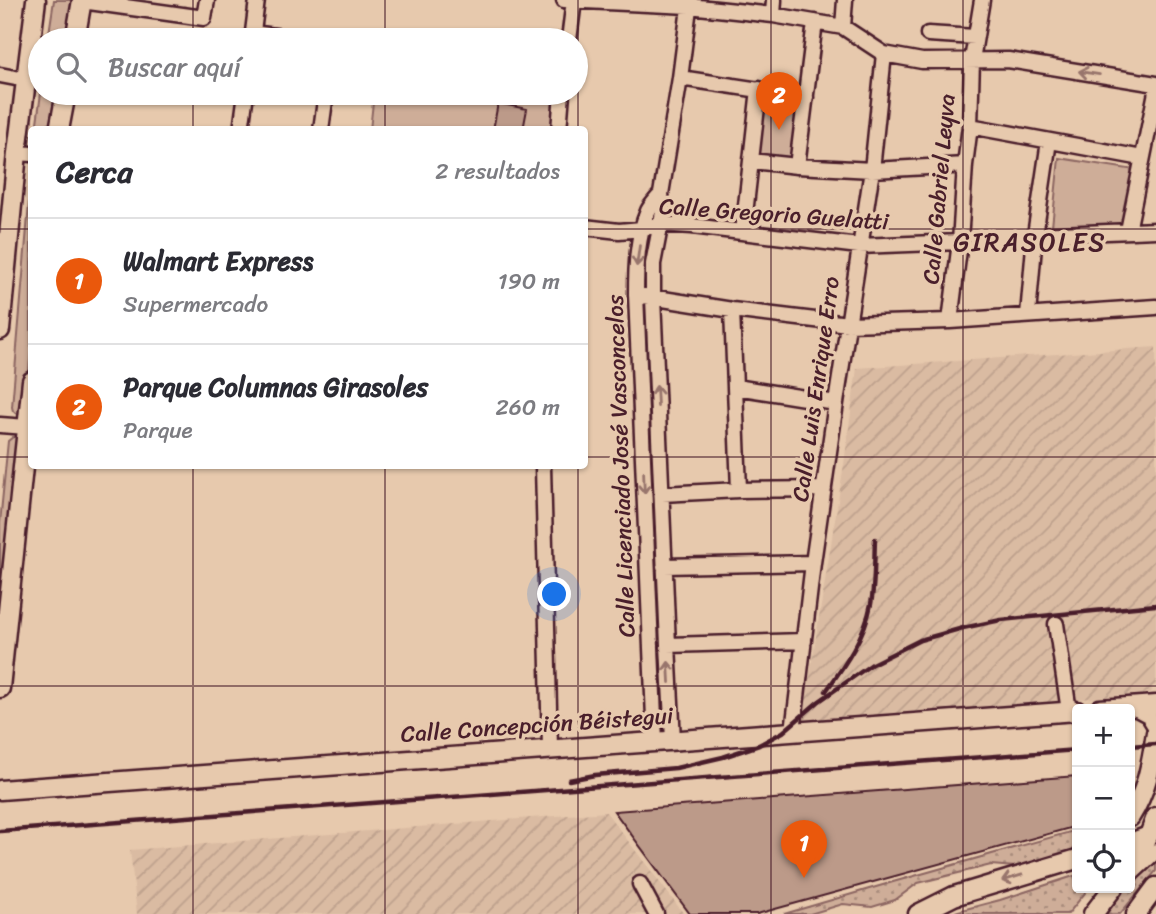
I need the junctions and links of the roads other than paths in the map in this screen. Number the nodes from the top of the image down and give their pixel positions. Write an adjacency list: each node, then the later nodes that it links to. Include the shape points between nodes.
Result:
1 (36, 0): 13 (main road)
2 (207, 0): 8 (street, via 204,18)
3 (257, 0): 15 (street)
4 (570, 0): 9 (street); 16 (street)
5 (775, 0): 10 (street)
6 (845, 0): 12 (street)
7 (982, 0): 18 (street, Calle Gabriel Leyva)
8 (82, 1): 14 (main road)
9 (690, 3): 10 (street); 23 (street, Calle Licenciado José Vasconcelos)
10 (773, 15): 11 (street)
11 (815, 22): 12 (street); 28 (street)
12 (843, 27): 19 (street)
13 (32, 28)
14 (77, 28)
15 (253, 28)
16 (569, 28)
17 (928, 34): 18 (street)
18 (975, 37): 20 (street, Calle Gabriel Leyva)
19 (884, 54): 20 (street, via 922,61); 44 (street, Calle Luis Enrique Erro)
20 (972, 60): 25 (street, one-way to 20, via 1008,60); 37 (street, Calle Gabriel Leyva)
21 (28, 64): 24 (main road)
22 (0, 75): 24 (street)
23 (680, 78): 26 (street); 45 (street, Calle Licenciado José Vasconcelos)
24 (26, 80): 39 (main road)
25 (1156, 84)
26 (759, 89): 28 (street); 41 (street)
27 (1156, 92): 40 (street)
28 (806, 97): 43 (street)
29 (64, 105): 33 (main road)
30 (244, 105): 34 (street)
31 (324, 105): 35 (street)
32 (561, 105): 36 (street)
33 (60, 126)
34 (242, 126)
35 (322, 126)
36 (559, 126)
37 (970, 126): 38 (street); 42 (street, Calle Gabriel Leyva)
38 (1049, 141): 40 (street); 52 (street)
39 (24, 154): 62 (main road)
40 (1142, 158): 50 (street)
41 (752, 161): 43 (street); 51 (street)
42 (965, 165): 44 (street); 53 (street, Calle Gabriel Leyva)
43 (797, 166): 44 (street)
44 (872, 170): 54 (street, Calle Luis Enrique Erro)
45 (662, 194): 46 (street, Calle Licenciado José Vasconcelos); 48 (street, Calle Licenciado José Vasconcelos, via 648,209)
46 (660, 224): 48 (street, Calle Gregorio Guelatti); 51 (street, Calle Gregorio Guelatti); 56 (street, Calle Licenciado José Vasconcelos)
47 (588, 227): 48 (street, Calle Gregorio Guelatti)
48 (642, 229): 55 (street, Calle Licenciado José Vasconcelos, one-way to 55)
49 (1156, 230): 50 (street)
50 (1128, 231): 52 (street)
51 (743, 232): 54 (street, Calle Gregorio Guelatti)
52 (1035, 235): 59 (street)
53 (960, 242): 54 (street, Calle Gregorio Guelatti); 60 (street, Calle Gabriel Leyva)
54 (859, 246): 61 (street, Calle Luis Enrique Erro)
55 (636, 294): 56 (street); 86 (street, Calle Licenciado José Vasconcelos, one-way to 86)
56 (653, 298): 58 (street); 71 (street, Calle Licenciado José Vasconcelos, one-way to 56)
57 (1156, 307): 59 (street)
58 (732, 310): 61 (street); 63 (street)
59 (1028, 315): 60 (street)
60 (950, 321): 61 (street)
61 (848, 324): 64 (street, Calle Luis Enrique Erro)
62 (0, 330)
63 (736, 387): 64 (street); 70 (street)
64 (836, 403): 69 (street, Calle Luis Enrique Erro)
65 (28, 418): 67 (main road)
66 (0, 425): 67 (street)
67 (27, 427): 77 (main road)
68 (543, 469): 87 (street)
69 (824, 489): 70 (street); 72 (street, Calle Luis Enrique Erro)
70 (739, 490): 71 (street)
71 (662, 494): 73 (street, Calle Licenciado José Vasconcelos)
72 (813, 563): 73 (street); 75 (street, Calle Luis Enrique Erro)
73 (664, 566): 76 (street, Calle Licenciado José Vasconcelos)
74 (1056, 624): 79 (street)
75 (804, 641): 76 (street); 83 (street, Calle Luis Enrique Erro)
76 (668, 645): 85 (street, Calle Licenciado José Vasconcelos, one-way to 76)
77 (0, 688)
78 (1156, 705): 80 (main road)
79 (1072, 706)
80 (1135, 707)
81 (1135, 708): 84 (street, via 1148,715)
82 (1072, 711): 83 (main road, Calle Concepción Béistegui)
83 (793, 731): 85 (main road, Calle Concepción Béistegui)
84 (1156, 731): 89 (main road, via 1150,768)
85 (673, 740): 86 (main road, Calle Concepción Béistegui)
86 (655, 742): 87 (main road, Calle Concepción Béistegui)
87 (550, 748): 88 (main road, Calle Concepción Béistegui)
88 (0, 790)
89 (1135, 810)
90 (1154, 827): 91 (street); 93 (main road)
91 (1135, 838)
92 (1156, 851): 95 (street)
93 (1135, 856)
94 (1072, 861): 100 (main road, one-way to 100, via 954,896)
95 (1135, 870)
96 (640, 884): 99 (street)
97 (1156, 887): 102 (main road)
98 (1110, 893): 101 (main road)
99 (656, 914)
100 (918, 914)
101 (1093, 914)
102 (1136, 914)

